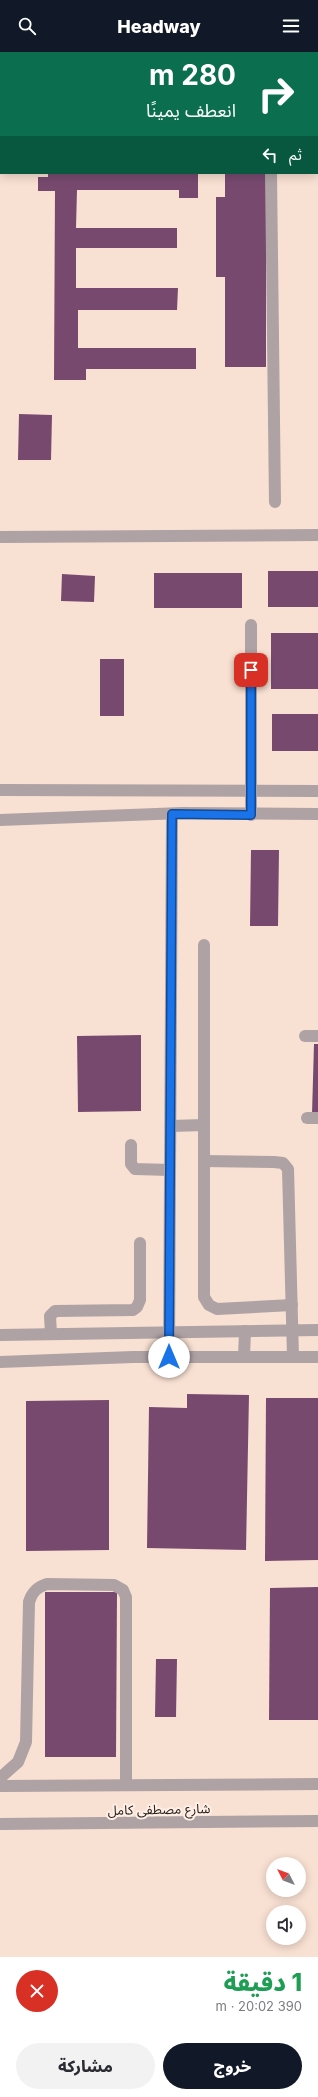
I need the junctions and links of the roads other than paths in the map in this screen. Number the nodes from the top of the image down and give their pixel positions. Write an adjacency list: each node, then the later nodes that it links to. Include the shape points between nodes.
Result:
1 (272, 174): 2 (street)
2 (275, 502)
3 (318, 535): 4 (street)
4 (0, 537)
5 (251, 626): 7 (street)
6 (0, 790): 7 (street)
7 (251, 790): 8 (street); 11 (street)
8 (318, 791)
9 (172, 814): 11 (street); 12 (street); 17 (street)
10 (318, 814): 11 (street)
11 (251, 815)
12 (0, 820)
13 (204, 945): 16 (street)
14 (305, 1036): 15 (street)
15 (318, 1036)
16 (204, 1125): 17 (street); 19 (street)
17 (170, 1126): 20 (street)
18 (131, 1145): 20 (street, via 131,1164 135,1169)
19 (204, 1161): 22 (street, via 274,1162 283,1163 288,1169); 22 (street, via 206,1301 217,1309)
20 (170, 1170): 26 (street)
21 (140, 1243): 27 (street, via 140,1300 137,1307 133,1310 55,1311 50,1316)
22 (292, 1305): 25 (street)
23 (318, 1330): 25 (street)
24 (244, 1331): 25 (street); 26 (street); 30 (street)
25 (293, 1331): 31 (street)
26 (169, 1332): 27 (street); 29 (street)
27 (51, 1334): 28 (street)
28 (0, 1335)
29 (169, 1357): 30 (street); 33 (street)
30 (244, 1357): 31 (street)
31 (293, 1357): 32 (street)
32 (318, 1357)
33 (0, 1362)
34 (0, 1778): 36 (street, via 18,1762 26,1742 31,1596 40,1586 47,1584 114,1585 123,1590 126,1597)
35 (318, 1784): 36 (street, شارع مصطفى كامل)
36 (126, 1785): 37 (street, شارع مصطفى كامل)
37 (0, 1786)
38 (318, 1821): 39 (street, شارع مصطفى كامل)
39 (0, 1824)

